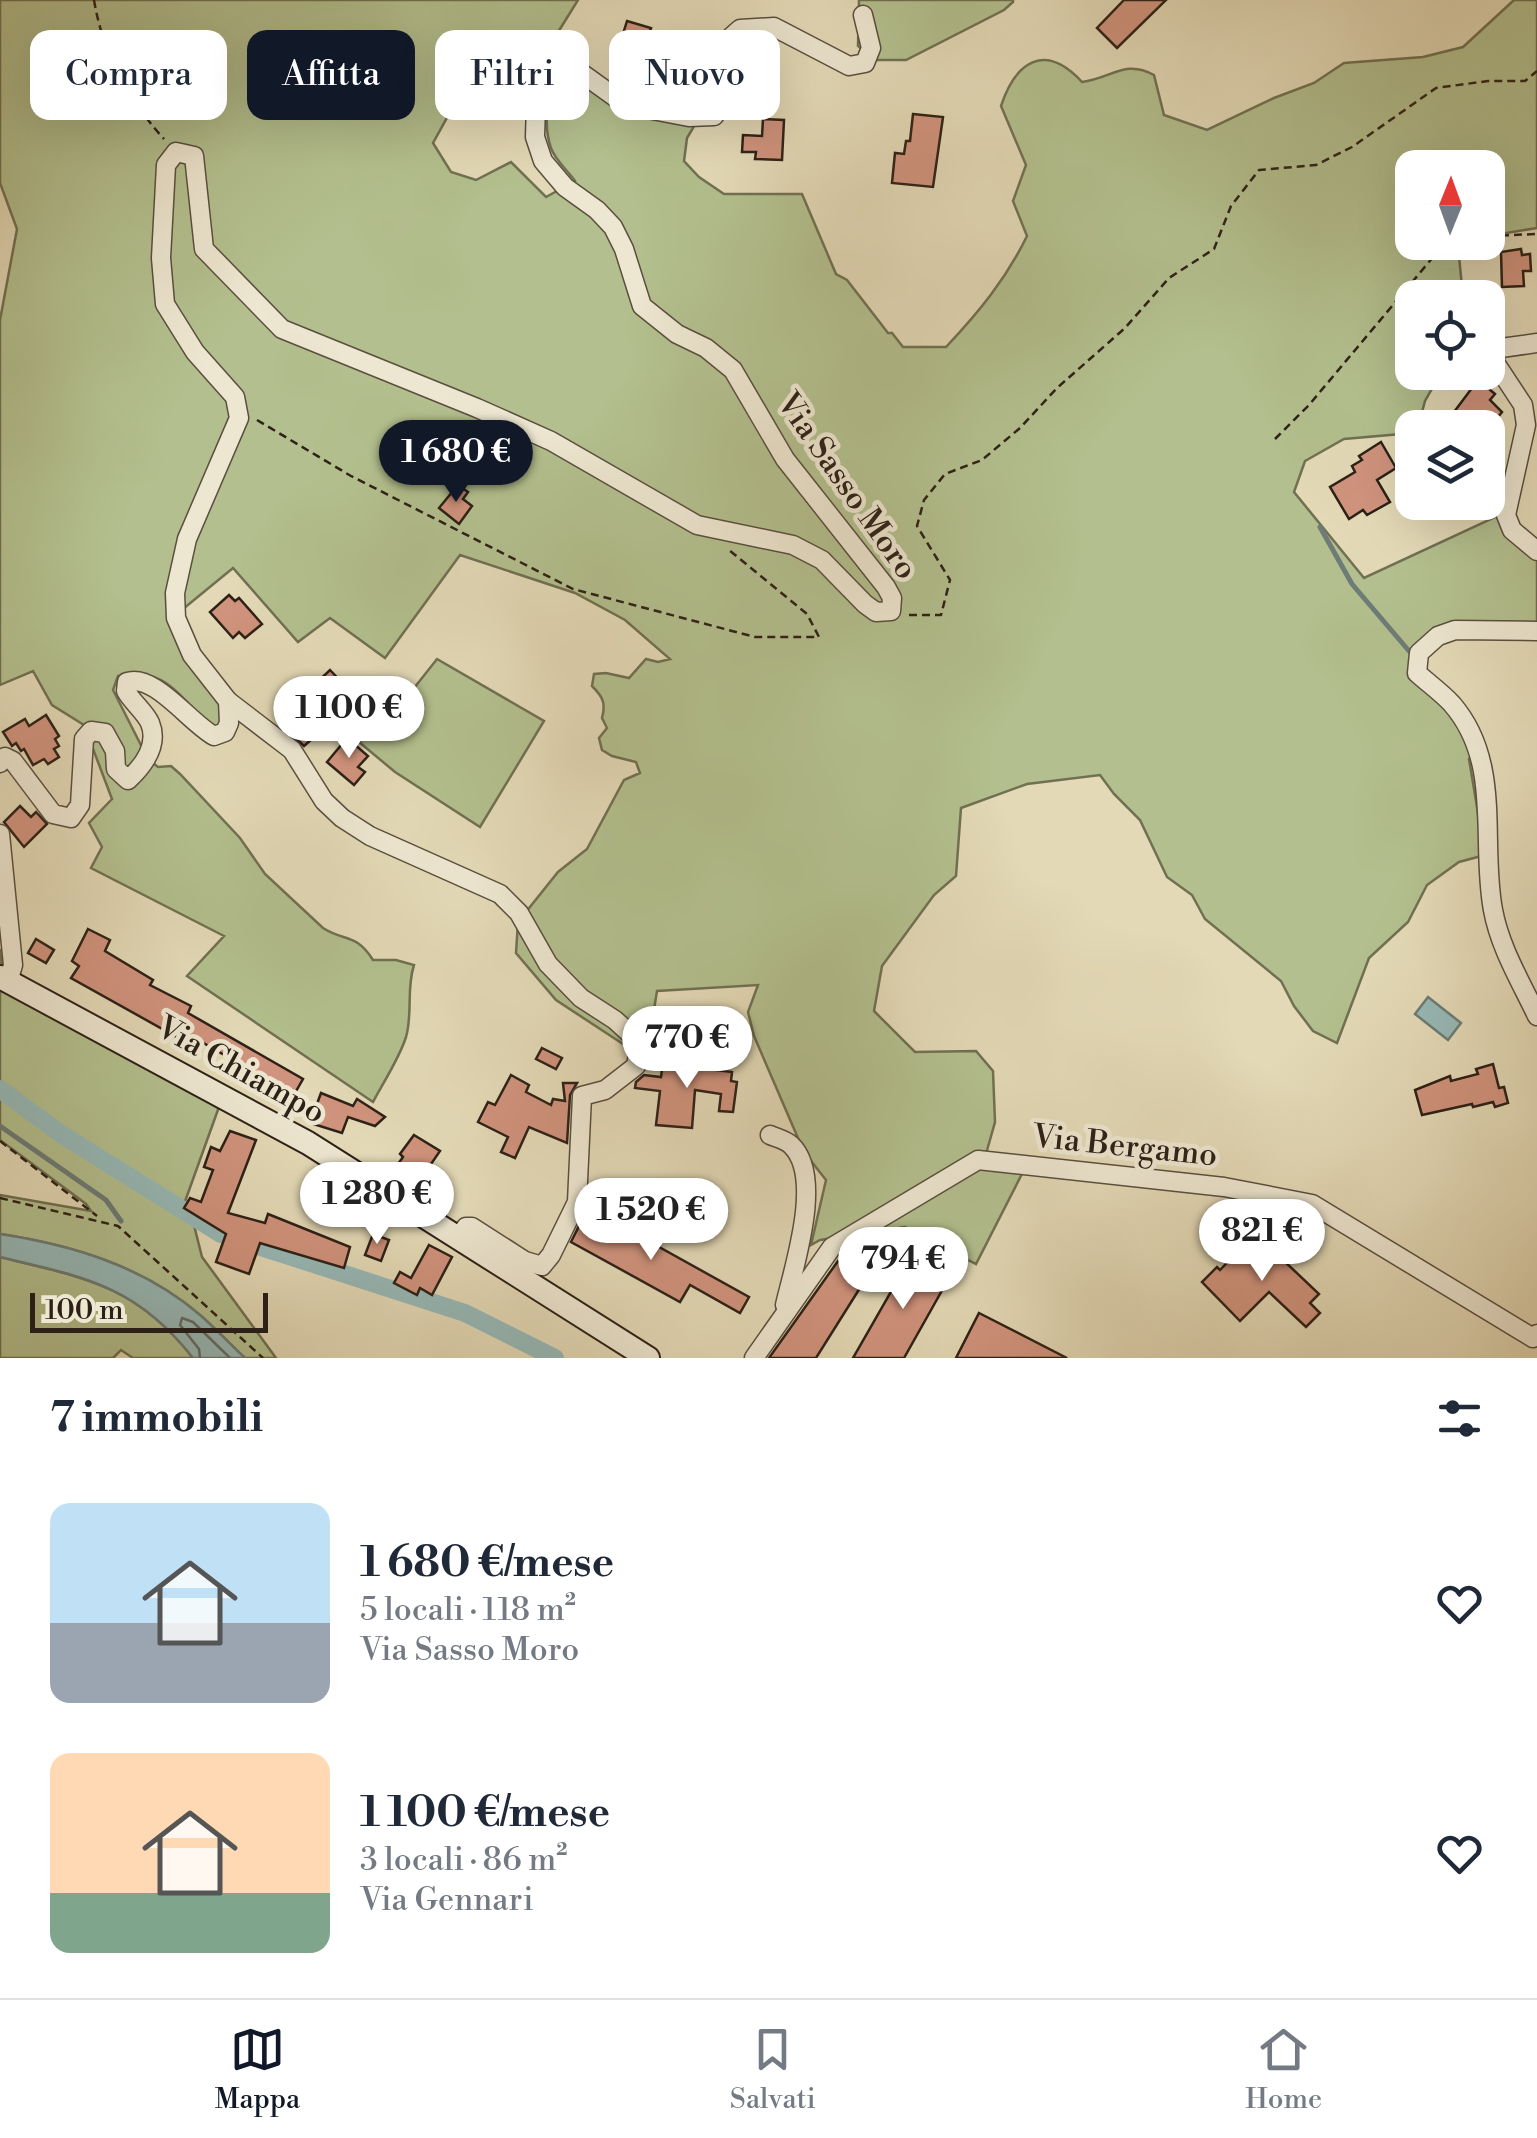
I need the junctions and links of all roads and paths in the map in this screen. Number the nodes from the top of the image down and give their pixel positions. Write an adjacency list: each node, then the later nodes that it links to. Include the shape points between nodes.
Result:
1 (94, 0): 4 (path, via 99,33 120,82)
2 (864, 15): 13 (street, Via Sasso Moro, via 871,48 866,63 849,66 774,27 740,30 731,38 726,100 714,116 626,105 555,54 544,57 537,71 536,137 543,161 564,187 613,227 642,306 732,370 785,459 886,587)
3 (1537, 71): 13 (path, via 1525,80 1436,88 1316,166 1258,170 1231,206 1214,249 1169,278 1125,328 982,460 944,474 924,500 917,526 950,580 940,615)
4 (176, 152): 9 (street, via 166,165 160,258 165,304 195,352 236,397); 13 (street, Via Sasso Moro, via 194,156 204,249 282,329 551,442 697,524 793,545 822,560 865,604)
5 (1537, 234): 6 (path)
6 (1505, 235)
7 (1431, 260): 10 (path)
8 (1537, 343): 12 (street, via 1502,348 1492,358 1523,405 1526,425 1506,515 1512,530)
9 (239, 418): 11 (path, via 254,418 351,476 573,589 755,637 819,637 807,614); 15 (street, via 187,539 175,594 176,618 192,655)
10 (1275, 439)
11 (724, 546)
12 (1537, 551)
13 (891, 611)
14 (1537, 631): 19 (street, via 1455,630 1420,652 1417,673 1452,704 1482,765 1492,909)
15 (228, 701): 16 (street, via 229,722 214,736 152,684 127,682 150,723 152,745 128,780 116,769 105,733 91,731 84,738 80,805 71,818 52,814 13,761); 24 (street, via 292,750 342,818 500,894 548,964 640,1043 636,1066 605,1090 582,1096 576,1202 542,1266 472,1228)
16 (0, 763)
17 (0, 834): 18 (street, via 12,965)
18 (4, 979): 24 (main road, Via Chiampo, via 308,1143)
19 (1537, 1016)
20 (770, 1136): 25 (street, Via Bergamo, via 789,1142 806,1179)
21 (0, 1141): 23 (path)
22 (0, 1198): 23 (path)
23 (100, 1220): 27 (path, via 118,1226)
24 (458, 1238): 28 (main road, Via Chiampo)
25 (783, 1313): 26 (street, Via Bergamo, via 832,1248 978,1160 1224,1187 1312,1204 1533,1338); 29 (street, Via Bergamo)
26 (1537, 1334)
27 (262, 1358)
28 (648, 1358)
29 (754, 1358)

